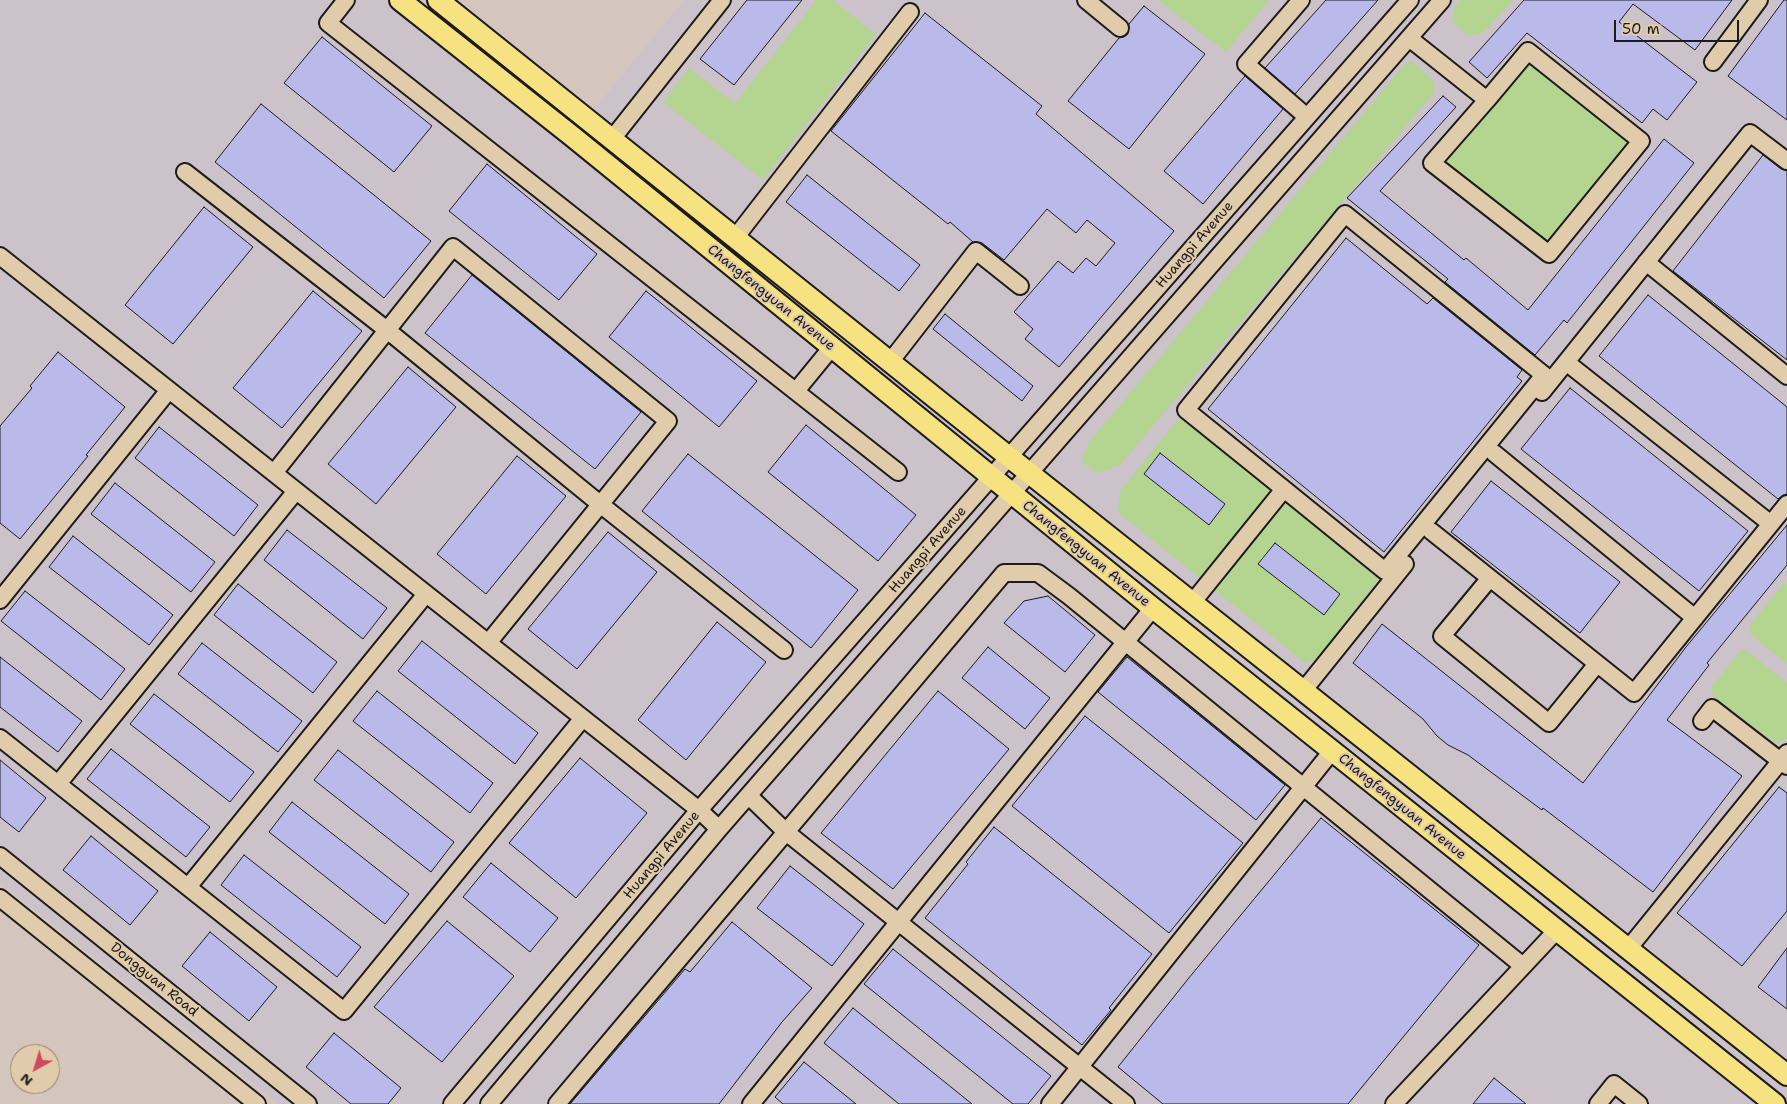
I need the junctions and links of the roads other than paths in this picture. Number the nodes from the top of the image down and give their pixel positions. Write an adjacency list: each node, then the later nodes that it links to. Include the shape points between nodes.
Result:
1 (346, 0): 29 (street, via 328,23)
2 (400, 0): 24 (main road, Changfengyuan Avenue)
3 (438, 0): 16 (main road, Changfengyuan Avenue)
4 (722, 0): 16 (street)
5 (1086, 0): 11 (street)
6 (1301, 0): 15 (street, via 1246,64)
7 (1410, 0): 15 (street, Huangpi Avenue)
8 (1442, 0): 12 (street, Huangpi Avenue)
9 (1759, 0): 13 (street)
10 (910, 12): 19 (street)
11 (1120, 28)
12 (1409, 38): 14 (street); 34 (street, Huangpi Avenue)
13 (1713, 62)
14 (1487, 100): 14 (street, via 1432,162 1549,254 1641,141 1528,51)
15 (1307, 117): 31 (street, Huangpi Avenue)
16 (612, 139): 19 (main road, Changfengyuan Avenue)
17 (1787, 161): 21 (street, via 1750,133)
18 (185, 172): 23 (street)
19 (735, 238): 25 (main road, Changfengyuan Avenue)
20 (0, 256): 28 (street)
21 (1646, 262): 26 (street); 27 (street)
22 (1020, 286): 25 (street, via 976,250)
23 (387, 330): 33 (street); 39 (street); 39 (street, via 452,247 668,420)
24 (832, 347): 29 (street); 35 (main road, Changfengyuan Avenue)
25 (890, 362): 31 (main road, Changfengyuan Avenue)
26 (1566, 362): 30 (street); 41 (street)
27 (1787, 376)
28 (168, 390): 33 (street); 45 (street)
29 (796, 391): 32 (street)
30 (1494, 453): 42 (street); 48 (street)
31 (1009, 457): 34 (main road, Changfengyuan Avenue); 35 (street, Huangpi Avenue)
32 (898, 472)
33 (274, 473): 37 (street)
34 (1030, 474): 38 (street, Huangpi Avenue); 46 (main road, Changfengyuan Avenue)
35 (992, 478): 38 (main road, Changfengyuan Avenue); 62 (street, Huangpi Avenue)
36 (1284, 489): 36 (street, via 1186,410 1345,214 1544,375 1385,571); 46 (street)
37 (296, 491): 44 (street); 59 (street)
38 (1012, 495): 47 (main road, Changfengyuan Avenue); 61 (street, Huangpi Avenue)
39 (600, 504): 49 (street); 51 (street)
40 (1787, 504): 41 (street)
41 (1771, 524): 48 (street)
42 (1431, 531): 43 (street); 53 (street)
43 (1490, 578): 52 (street); 52 (street, via 1442,636 1550,723)
44 (426, 594): 49 (street); 66 (street)
45 (0, 600)
46 (1192, 602): 53 (main road, Changfengyuan Avenue)
47 (1153, 608): 50 (street); 57 (main road, Changfengyuan Avenue)
48 (1695, 618): 52 (street, via 1634,693)
49 (488, 643): 54 (street)
50 (1125, 644): 60 (street); 64 (street, via 1038,573 1004,573); 68 (street)
51 (784, 650)
52 (1597, 664)
53 (1303, 691): 70 (main road, Changfengyuan Avenue)
54 (582, 718): 62 (street); 66 (street, via 344,1010)
55 (1702, 721): 58 (street, via 1712,708)
56 (0, 738): 59 (street)
57 (1332, 751): 60 (street); 69 (main road, Changfengyuan Avenue)
58 (1785, 760): 70 (street)
59 (58, 784): 66 (street)
60 (1303, 788): 71 (street); 72 (street)
61 (749, 796): 63 (street, Huangpi Avenue); 64 (street)
62 (699, 810): 63 (street); 76 (street, Huangpi Avenue)
63 (720, 829): 77 (street, Huangpi Avenue)
64 (786, 832): 68 (street); 78 (street)
65 (0, 856): 75 (street, Dongguan Road)
66 (188, 887)
67 (0, 898): 74 (street)
68 (899, 922): 72 (street); 79 (street)
69 (1557, 930): 71 (street); 85 (main road, Changfengyuan Avenue)
70 (1628, 949): 73 (main road, Changfengyuan Avenue)
71 (1523, 966): 82 (street)
72 (1080, 1066): 80 (street); 81 (street)
73 (1787, 1075)
74 (257, 1104)
75 (308, 1104)
76 (452, 1104)
77 (489, 1104)
78 (557, 1104)
79 (752, 1104)
80 (1050, 1104)
81 (1126, 1104)
82 (1394, 1104)
83 (1598, 1104): 84 (street, via 1614,1084)
84 (1639, 1104)
85 (1775, 1104)

